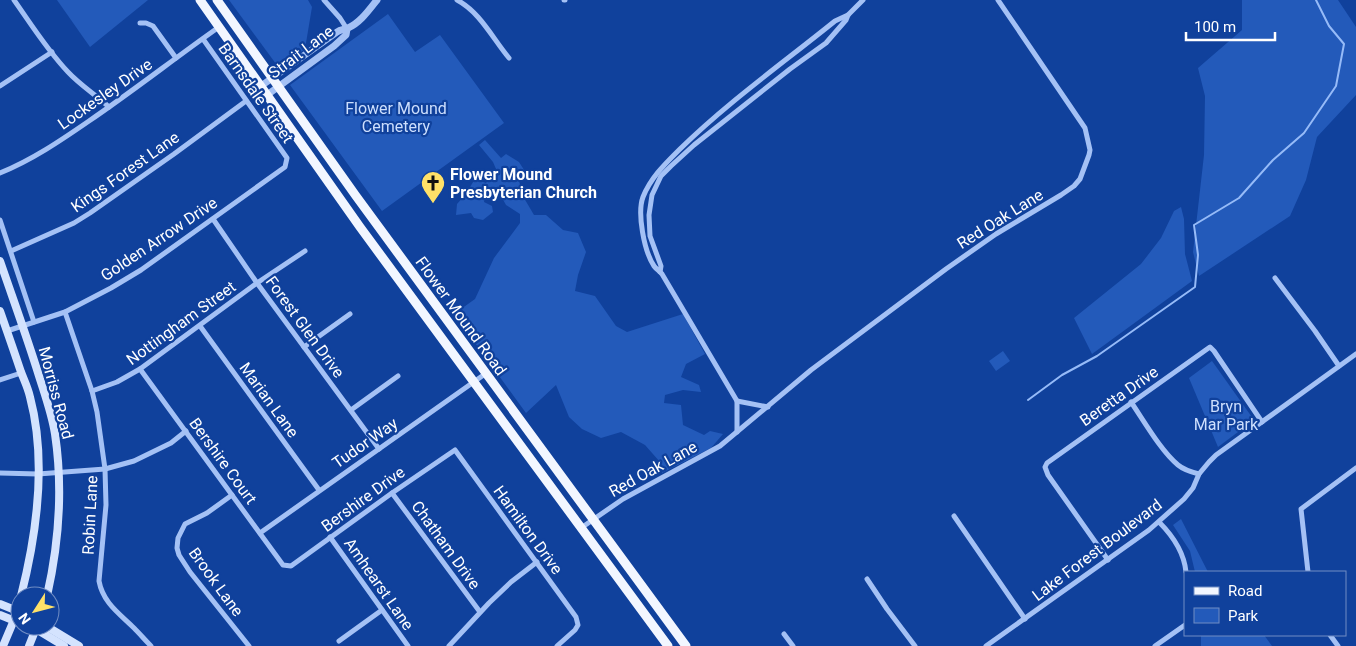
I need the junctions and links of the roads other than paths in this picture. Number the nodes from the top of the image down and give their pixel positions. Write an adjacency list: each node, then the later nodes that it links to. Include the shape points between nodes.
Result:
1 (14, 0): 14 (street)
2 (200, 0): 11 (main road, Flower Mound Road)
3 (217, 0): 17 (main road, Flower Mound Road)
4 (324, 0): 12 (street)
5 (377, 0): 12 (street, Strait Lane, via 359,21)
6 (457, 0): 16 (street, via 481,21)
7 (863, 0): 9 (street)
8 (998, 0): 55 (street, Red Oak Lane, via 1086,128 1090,150 1080,178 1061,195 946,269)
9 (848, 15): 33 (street, via 826,43 694,146 662,176 652,195 649,214 650,236); 33 (street, via 720,112 652,179 642,199 642,225 647,248)
10 (140, 23): 15 (street, via 153,26)
11 (219, 27): 13 (street, Lockesley Drive); 19 (main road, Flower Mound Road)
12 (347, 29): 17 (street, Strait Lane, via 337,32); 20 (street, Strait Lane, via 346,35 334,46)
13 (203, 39): 15 (street, Lockesley Drive); 22 (street, Barnsdale Street)
14 (52, 52): 18 (street); 23 (street, via 69,74)
15 (176, 58): 23 (street, Lockesley Drive)
16 (509, 58)
17 (272, 78): 19 (street, Strait Lane); 20 (main road, Flower Mound Road)
18 (0, 86)
19 (261, 86): 21 (main road, Flower Mound Road)
20 (278, 87): 21 (street, Strait Lane); 26 (main road, Flower Mound Road)
21 (267, 95): 29 (main road, Flower Mound Road)
22 (246, 101): 24 (street, Barnsdale Street); 30 (street, Kings Forest Lane, via 82,218)
23 (108, 108): 25 (street, Lockesley Drive, via 51,147)
24 (287, 162): 27 (street, Golden Arrow Drive, via 285,167)
25 (0, 174)
26 (373, 218): 29 (main road); 48 (main road, Flower Mound Road)
27 (213, 219): 35 (street, Forest Glen Drive); 37 (street, Golden Arrow Drive, via 141,270)
28 (0, 220): 30 (street)
29 (360, 227): 51 (main road, Flower Mound Road)
30 (11, 251): 39 (street)
31 (305, 251): 35 (street, Nottingham Street)
32 (0, 261): 40 (main road, Morriss Road)
33 (660, 272): 53 (street)
34 (1275, 278): 45 (street)
35 (257, 283): 41 (street, Nottingham Street); 43 (street, Forest Glen Drive)
36 (0, 311): 42 (main road, Morriss Road)
37 (65, 312): 39 (street, Golden Arrow Drive); 52 (street, Robin Lane)
38 (350, 314): 43 (street)
39 (34, 322): 40 (street, Golden Arrow Drive)
40 (22, 326): 42 (street, Golden Arrow Drive); 64 (main road, Morriss Road, via 55,433)
41 (200, 326): 46 (street, Nottingham Street); 68 (street, Marian Lane)
42 (7, 331): 47 (main road, Morriss Road)
43 (304, 347): 56 (street, Forest Glen Drive)
44 (1356, 354): 45 (street, Lake Forest Boulevard)
45 (1339, 366): 57 (street, Lake Forest Boulevard)
46 (140, 369): 52 (street, Nottingham Street); 58 (street, Bershire Court)
47 (22, 373): 50 (street); 66 (main road, Morriss Road, via 35,422)
48 (485, 374): 51 (street, Tudor Way); 72 (main road, Flower Mound Road)
49 (398, 376): 56 (street)
50 (0, 380)
51 (473, 382): 60 (street, Tudor Way); 74 (main road, Flower Mound Road)
52 (92, 391): 63 (street, Robin Lane)
53 (737, 401): 55 (street); 59 (street)
54 (1131, 402): 57 (street, Beretta Drive, via 1210,347); 67 (street, via 1170,457 1189,472); 77 (street, Beretta Drive, via 1050,460 1046,467 1048,475)
55 (768, 406): 59 (street, Red Oak Lane)
56 (351, 410): 60 (street, Forest Glen Drive)
57 (1262, 422): 67 (street, Lake Forest Boulevard, via 1216,456)
58 (186, 431): 63 (street, via 134,461); 70 (street, Bershire Court)
59 (738, 432): 72 (street, Red Oak Lane, via 720,446)
60 (379, 449): 68 (street, Tudor Way)
61 (454, 450): 69 (street, Bershire Drive); 78 (street, Hamilton Drive)
62 (1356, 468): 81 (street, via 1301,509)
63 (105, 469): 64 (street); 97 (street, Robin Lane, via 100,590)
64 (58, 471): 66 (street); 84 (main road, Morriss Road, via 59,522)
65 (0, 473): 66 (street)
66 (38, 474): 83 (main road, Morriss Road, via 37,515)
67 (1199, 474): 73 (street, Lake Forest Boulevard, via 1184,499)
68 (319, 490): 75 (street, Tudor Way)
69 (392, 493): 76 (street, Bershire Drive); 86 (street, Chatham Drive)
70 (232, 495): 75 (street, Bershire Court); 98 (street, Brook Lane, via 185,524 177,548 190,572)
71 (954, 516): 87 (street)
72 (592, 519): 74 (street, Red Oak Lane); 103 (main road, Flower Mound Road)
73 (1159, 522): 77 (street, Lake Forest Boulevard); 80 (street, via 1179,548)
74 (581, 528): 102 (main road, Flower Mound Road)
75 (260, 533): 79 (street, Bershire Court)
76 (330, 537): 79 (street, Bershire Drive, via 291,566); 85 (street, Amhearst Lane)
77 (1108, 560): 87 (street, Lake Forest Boulevard)
78 (537, 562): 86 (street); 101 (street, Hamilton Drive, via 576,617 578,625)
79 (286, 566)
80 (1186, 571)
81 (1308, 571)
82 (867, 579): 105 (street)
83 (23, 586)
84 (49, 586)
85 (382, 610): 93 (street); 99 (street, Amhearst Lane)
86 (480, 612): 100 (street)
87 (1025, 619): 106 (street, Lake Forest Boulevard)
88 (1184, 626): 107 (street)
89 (60, 634): 96 (main road)
90 (784, 634): 104 (street)
91 (10, 635): 94 (main road)
92 (48, 636): 95 (main road)
93 (339, 641)
94 (4, 646)
95 (64, 646)
96 (79, 646)
97 (150, 646)
98 (250, 646)
99 (408, 646)
100 (449, 646)
101 (557, 646)
102 (668, 646)
103 (686, 646)
104 (793, 646)
105 (915, 646)
106 (986, 646)
107 (1155, 646)

